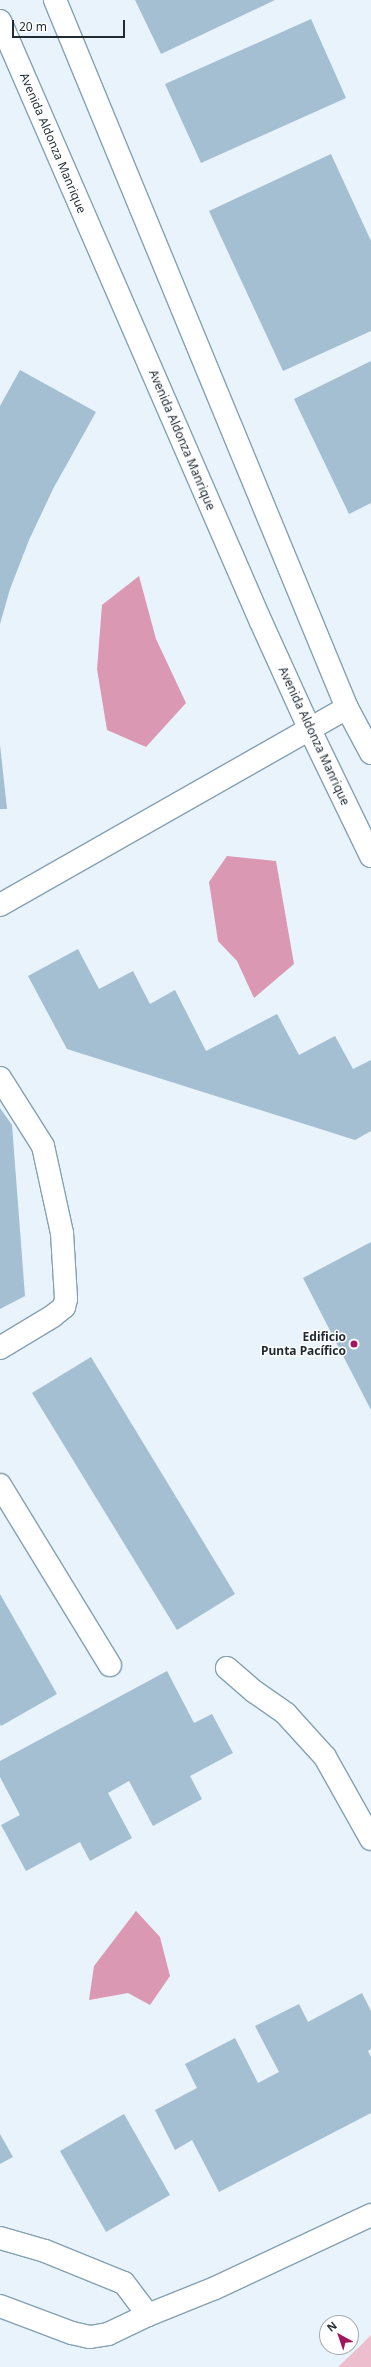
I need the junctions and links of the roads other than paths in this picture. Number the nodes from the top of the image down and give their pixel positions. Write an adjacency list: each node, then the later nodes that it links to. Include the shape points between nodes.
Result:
1 (56, 0): 3 (street)
2 (0, 21): 4 (street, Avenida Aldonza Manrique)
3 (347, 708): 4 (street); 5 (street)
4 (310, 730): 6 (street, Avenida Aldonza Manrique); 7 (street)
5 (371, 753)
6 (371, 856)
7 (0, 905)
8 (0, 1078): 9 (street, via 43,1146 62,1233 66,1299 64,1308)
9 (0, 1348)
10 (0, 1485): 11 (street)
11 (110, 1664)
12 (227, 1668): 13 (street, via 286,1714 325,1757)
13 (371, 1839)
14 (371, 2215): 17 (street, via 215,2288)
15 (0, 2238): 17 (street, via 45,2251 124,2283)
16 (0, 2306): 17 (street, via 72,2333 90,2337 108,2334)
17 (148, 2315)

